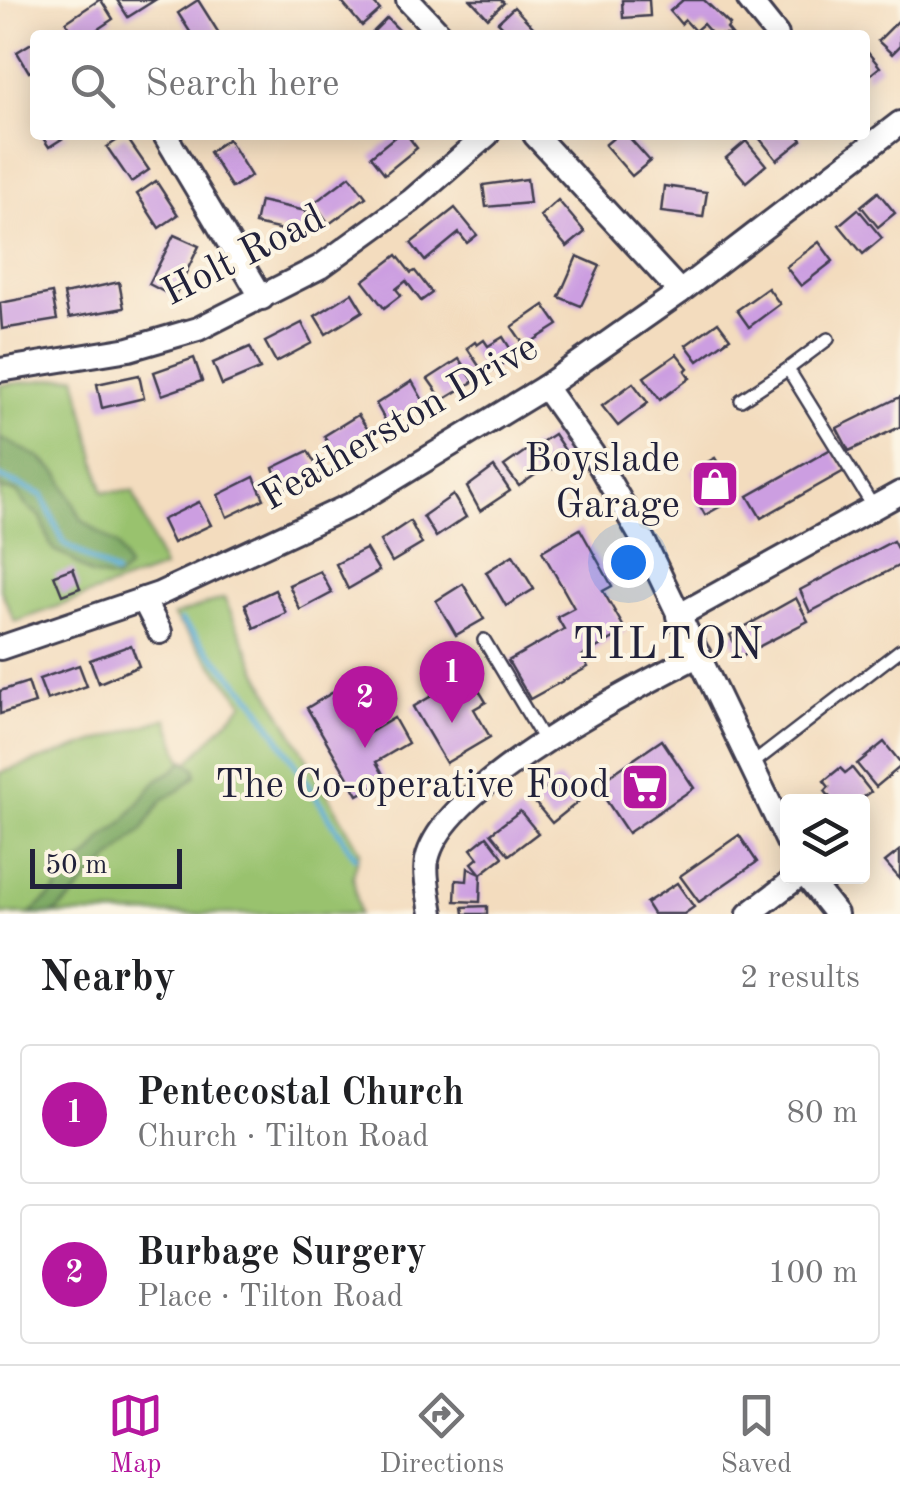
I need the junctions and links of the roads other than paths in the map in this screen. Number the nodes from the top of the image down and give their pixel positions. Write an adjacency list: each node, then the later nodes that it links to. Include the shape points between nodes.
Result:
1 (408, 0): 3 (street)
2 (749, 0): 4 (street)
3 (436, 30)
4 (773, 30)
5 (900, 123): 6 (street, Featherston Drive)
6 (870, 139)
7 (169, 140): 12 (street)
8 (481, 140): 12 (street, Holt Road, via 411,202 320,267)
9 (539, 140): 11 (street)
10 (864, 142): 11 (street, Featherston Drive)
11 (680, 292): 16 (street, Featherston Drive)
12 (262, 298): 15 (street, Holt Road, via 198,329 129,349)
13 (828, 339): 14 (lane)
14 (788, 369): 17 (lane); 19 (lane)
15 (0, 370)
16 (546, 387): 20 (street, Featherston Drive, via 354,504); 21 (street, via 643,540)
17 (741, 400)
18 (900, 493): 19 (street)
19 (874, 508): 21 (street)
20 (144, 600): 22 (street); 24 (street, Featherston Drive)
21 (678, 616): 26 (street)
22 (160, 632)
23 (484, 640): 27 (lane)
24 (0, 648)
25 (900, 650): 28 (lane)
26 (699, 655): 27 (street); 28 (street)
27 (545, 742): 32 (street, via 469,800 437,838 427,862)
28 (751, 765): 29 (street)
29 (780, 825)
30 (788, 884): 33 (street)
31 (812, 884): 34 (street)
32 (432, 914)
33 (749, 914)
34 (836, 914)

